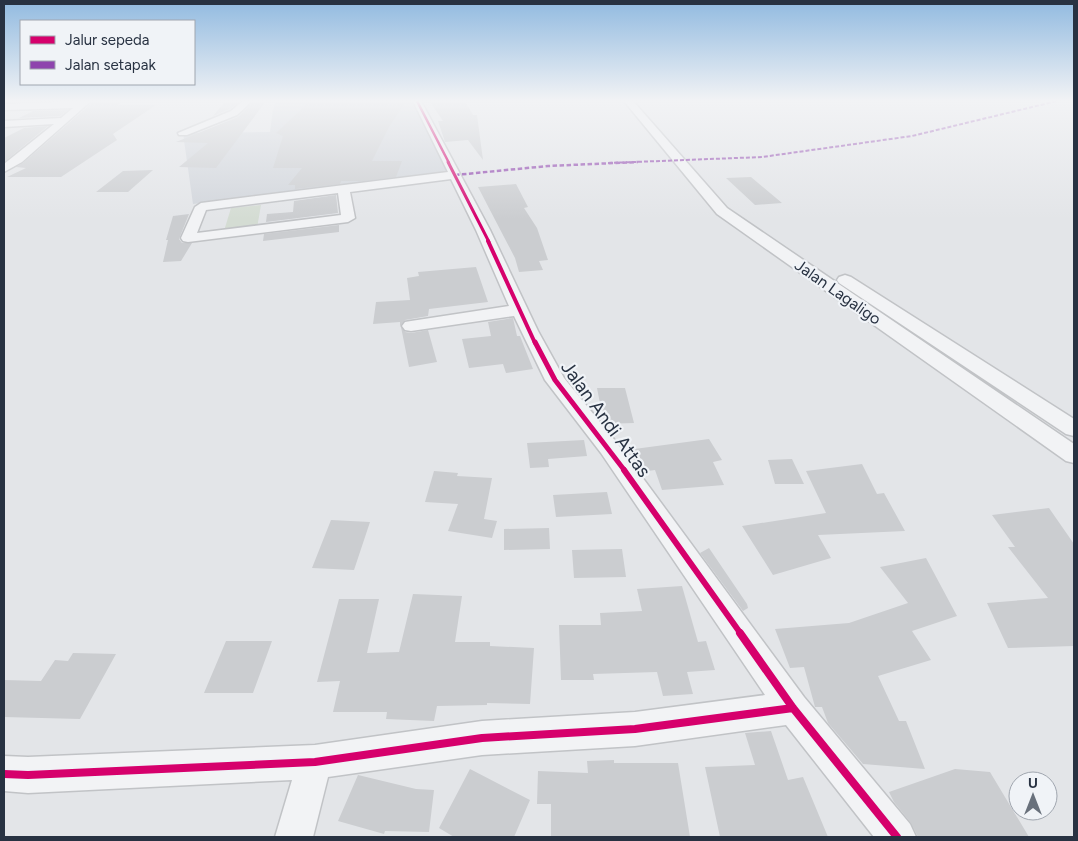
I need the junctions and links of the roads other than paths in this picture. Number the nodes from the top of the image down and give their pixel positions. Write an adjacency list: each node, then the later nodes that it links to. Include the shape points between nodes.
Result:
1 (39, 140): 5 (street)
2 (437, 140): 6 (street, Jalan Andi Attas)
3 (662, 140): 11 (street, Jalan Lagaligo, via 722,211)
4 (677, 140): 10 (street, Jalan Lagaligo, via 736,206)
5 (5, 167)
6 (455, 176): 7 (street); 8 (street, Jalan Andi Attas)
7 (344, 190): 7 (street, via 348,218 188,238 201,207)
8 (519, 310): 9 (street); 12 (street, Jalan Andi Attas, via 555,380 610,448)
9 (411, 326)
10 (1074, 429)
11 (1074, 455)
12 (793, 708): 13 (street, via 634,729 482,738); 16 (street, Jalan Andi Attas)
13 (316, 762): 14 (street); 15 (street)
14 (4, 774)
15 (294, 837)
16 (897, 837)

